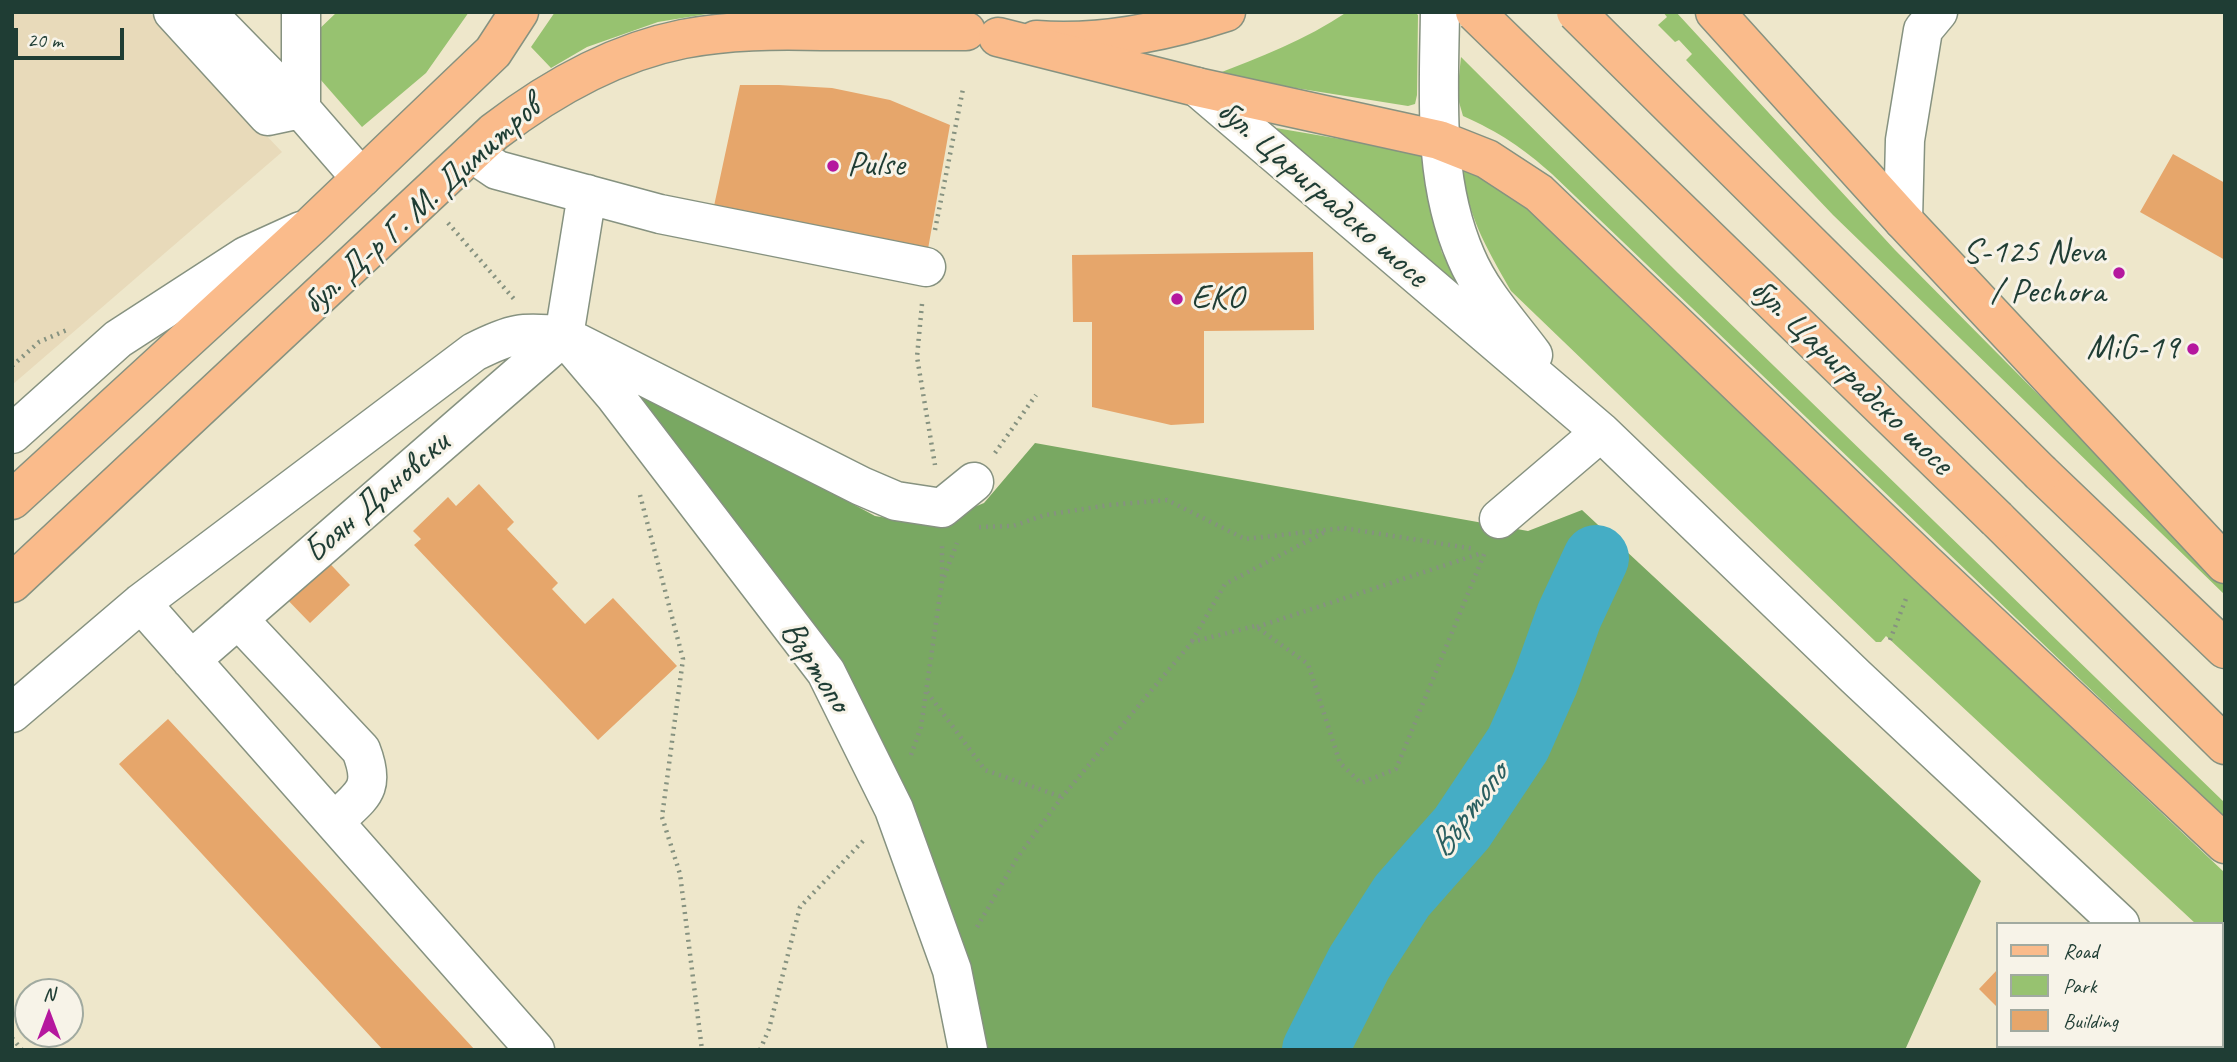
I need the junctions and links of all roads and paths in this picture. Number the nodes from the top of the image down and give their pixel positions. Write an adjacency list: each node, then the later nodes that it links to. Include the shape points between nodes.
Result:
1 (173, 12): 15 (street, via 268,116)
2 (206, 12): 15 (street)
3 (301, 12): 15 (street)
4 (519, 12): 18 (main road, бул. Д-р Г. М. Димитров, via 493,52)
5 (900, 12): 12 (main road)
6 (1226, 12): 12 (main road, via 1182,27 1121,38 1059,42)
7 (1440, 12): 16 (street, бул. Цариградско шосе)
8 (1475, 12): 50 (main road, бул. Цариградско шосе, bridge)
9 (1576, 12): 46 (main road, бул. Цариградско шосе, bridge)
10 (1715, 12): 21 (main road)
11 (1938, 12): 21 (street, via 1923,30 1905,140)
12 (982, 34): 13 (main road); 17 (main road, бул. Д-р Г. М. Димитров, via 740,32 683,39 623,56 570,80 531,103)
13 (1197, 87): 16 (main road); 28 (street, бул. Цариградско шосе)
14 (963, 89): 23 (path)
15 (301, 109): 18 (street)
16 (1439, 140): 28 (street, бул. Цариградско шосе, via 1447,200 1466,258 1493,302); 54 (main road, via 1487,159 1539,193)
17 (472, 153): 19 (street, via 497,170); 38 (main road, бул. Д-р Г. М. Димитров)
18 (361, 178): 22 (main road, бул. Д-р Г. М. Димитров)
19 (587, 194): 23 (street, via 660,214); 25 (street)
20 (444, 219): 25 (path)
21 (1903, 220): 37 (main road)
22 (312, 225): 29 (street, via 246,256 118,339); 32 (main road, бул. Д-р Г. М. Димитров)
23 (926, 267): 30 (path, via 917,357)
24 (72, 328): 26 (path, via 39,342)
25 (554, 335): 31 (street, via 897,501 942,508); 41 (street, via 529,332 474,352); 42 (street, Боян Дановски); 52 (street, Въртопо, via 615,396 826,672)
26 (12, 366)
27 (1036, 395): 31 (path)
28 (1588, 421): 36 (street); 55 (street, бул. Цариградско шосе)
29 (12, 434)
30 (932, 444)
31 (974, 482)
32 (12, 500)
33 (973, 527): 34 (path, via 1013,526 1055,513 1167,500 1245,539)
34 (1329, 529): 36 (path, via 1414,538); 45 (path, via 1226,584)
35 (961, 535): 48 (path, via 942,581)
36 (1493, 535): 43 (path); 43 (path, via 1396,769 1362,783 1340,763 1308,664)
37 (2225, 564)
38 (12, 583)
39 (1909, 591): 44 (path)
40 (667, 597): 60 (path, via 683,659 662,817 680,874)
41 (141, 603): 47 (street); 49 (street)
42 (238, 619): 47 (street, Боян Дановски); 53 (street, via 361,750 369,769 366,789)
43 (1257, 627): 45 (path)
44 (1890, 640)
45 (1192, 642): 51 (path)
46 (2225, 649)
47 (191, 660): 53 (street)
48 (926, 691): 51 (path, via 985,770); 52 (path, via 920,727)
49 (12, 713)
50 (2225, 745)
51 (1062, 797): 56 (path, via 1017,858)
52 (894, 809): 56 (street, Въртопо); 61 (path, via 800,907)
53 (334, 822): 59 (street)
54 (2225, 844)
55 (2118, 922)
56 (951, 970): 62 (street, Въртопо)
57 (12, 1038): 58 (path)
58 (22, 1050)
59 (535, 1050)
60 (702, 1050)
61 (760, 1050)
62 (968, 1050)

